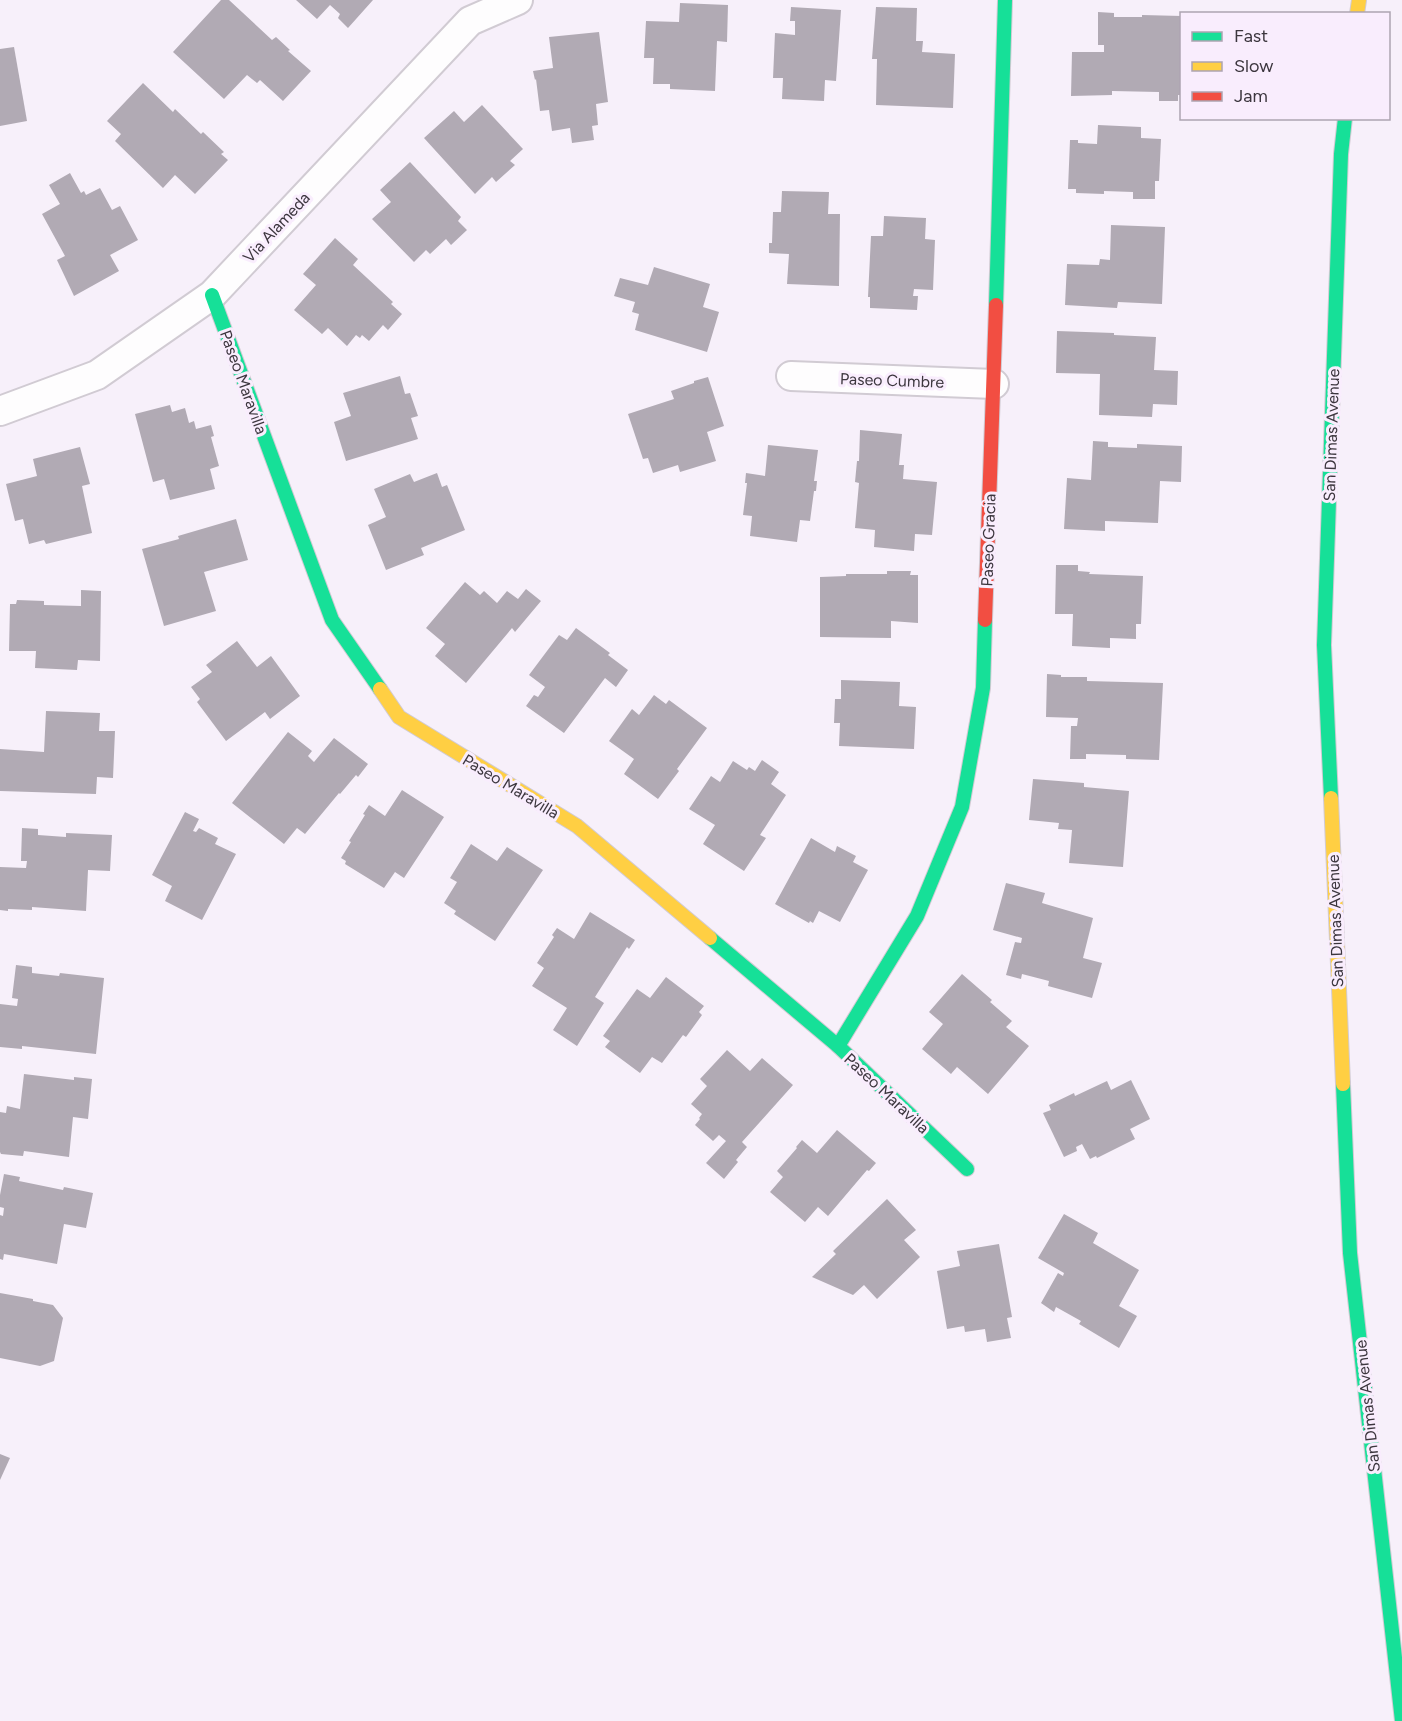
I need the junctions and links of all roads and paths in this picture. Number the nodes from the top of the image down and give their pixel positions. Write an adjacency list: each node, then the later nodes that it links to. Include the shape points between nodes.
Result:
1 (519, 0): 4 (street, Via Alameda, via 470,21)
2 (1005, 0): 6 (street, Paseo Gracia)
3 (1345, 120): 10 (street, San Dimas Avenue, via 1324,645 1350,1253)
4 (212, 295): 7 (street, Via Alameda, via 97,375); 8 (street, Paseo Maravilla, via 332,620 399,717 577,826)
5 (791, 376): 6 (street, Paseo Cumbre)
6 (994, 384): 8 (street, Paseo Gracia, via 983,688 962,807 917,916)
7 (0, 411)
8 (838, 1046): 9 (street, Paseo Maravilla)
9 (967, 1169)
10 (1402, 1721)

